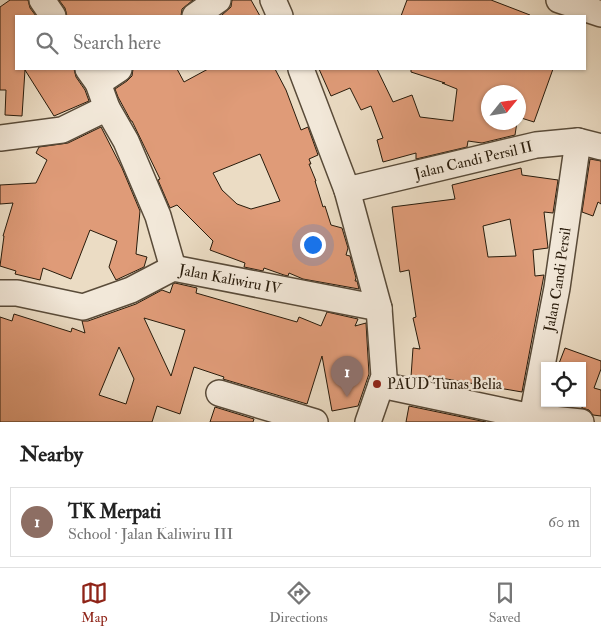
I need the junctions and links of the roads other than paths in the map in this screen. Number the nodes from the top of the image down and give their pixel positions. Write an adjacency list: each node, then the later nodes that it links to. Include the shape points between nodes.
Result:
1 (42, 0): 6 (street)
2 (218, 0): 7 (street)
3 (273, 0): 8 (street)
4 (559, 0): 5 (street)
5 (588, 8)
6 (52, 15)
7 (196, 15)
8 (280, 15)
9 (115, 70): 11 (street)
10 (301, 70): 15 (street)
11 (93, 76): 12 (street)
12 (106, 108): 13 (street, via 62,130); 16 (street, via 126,141 158,216)
13 (0, 138)
14 (590, 144): 15 (street, Jalan Candi Persil II, via 536,145); 21 (street, Jalan Candi Persil)
15 (347, 190): 18 (street)
16 (173, 268): 17 (street, Jalan Kaliwiru IV, via 132,290 83,307 17,293); 18 (street, Jalan Kaliwiru IV)
17 (0, 293)
18 (379, 308): 19 (street, via 384,369)
19 (381, 385): 21 (street); 23 (street)
20 (219, 393): 22 (street)
21 (531, 419): 24 (street)
22 (315, 422)
23 (368, 422)
24 (581, 422)

